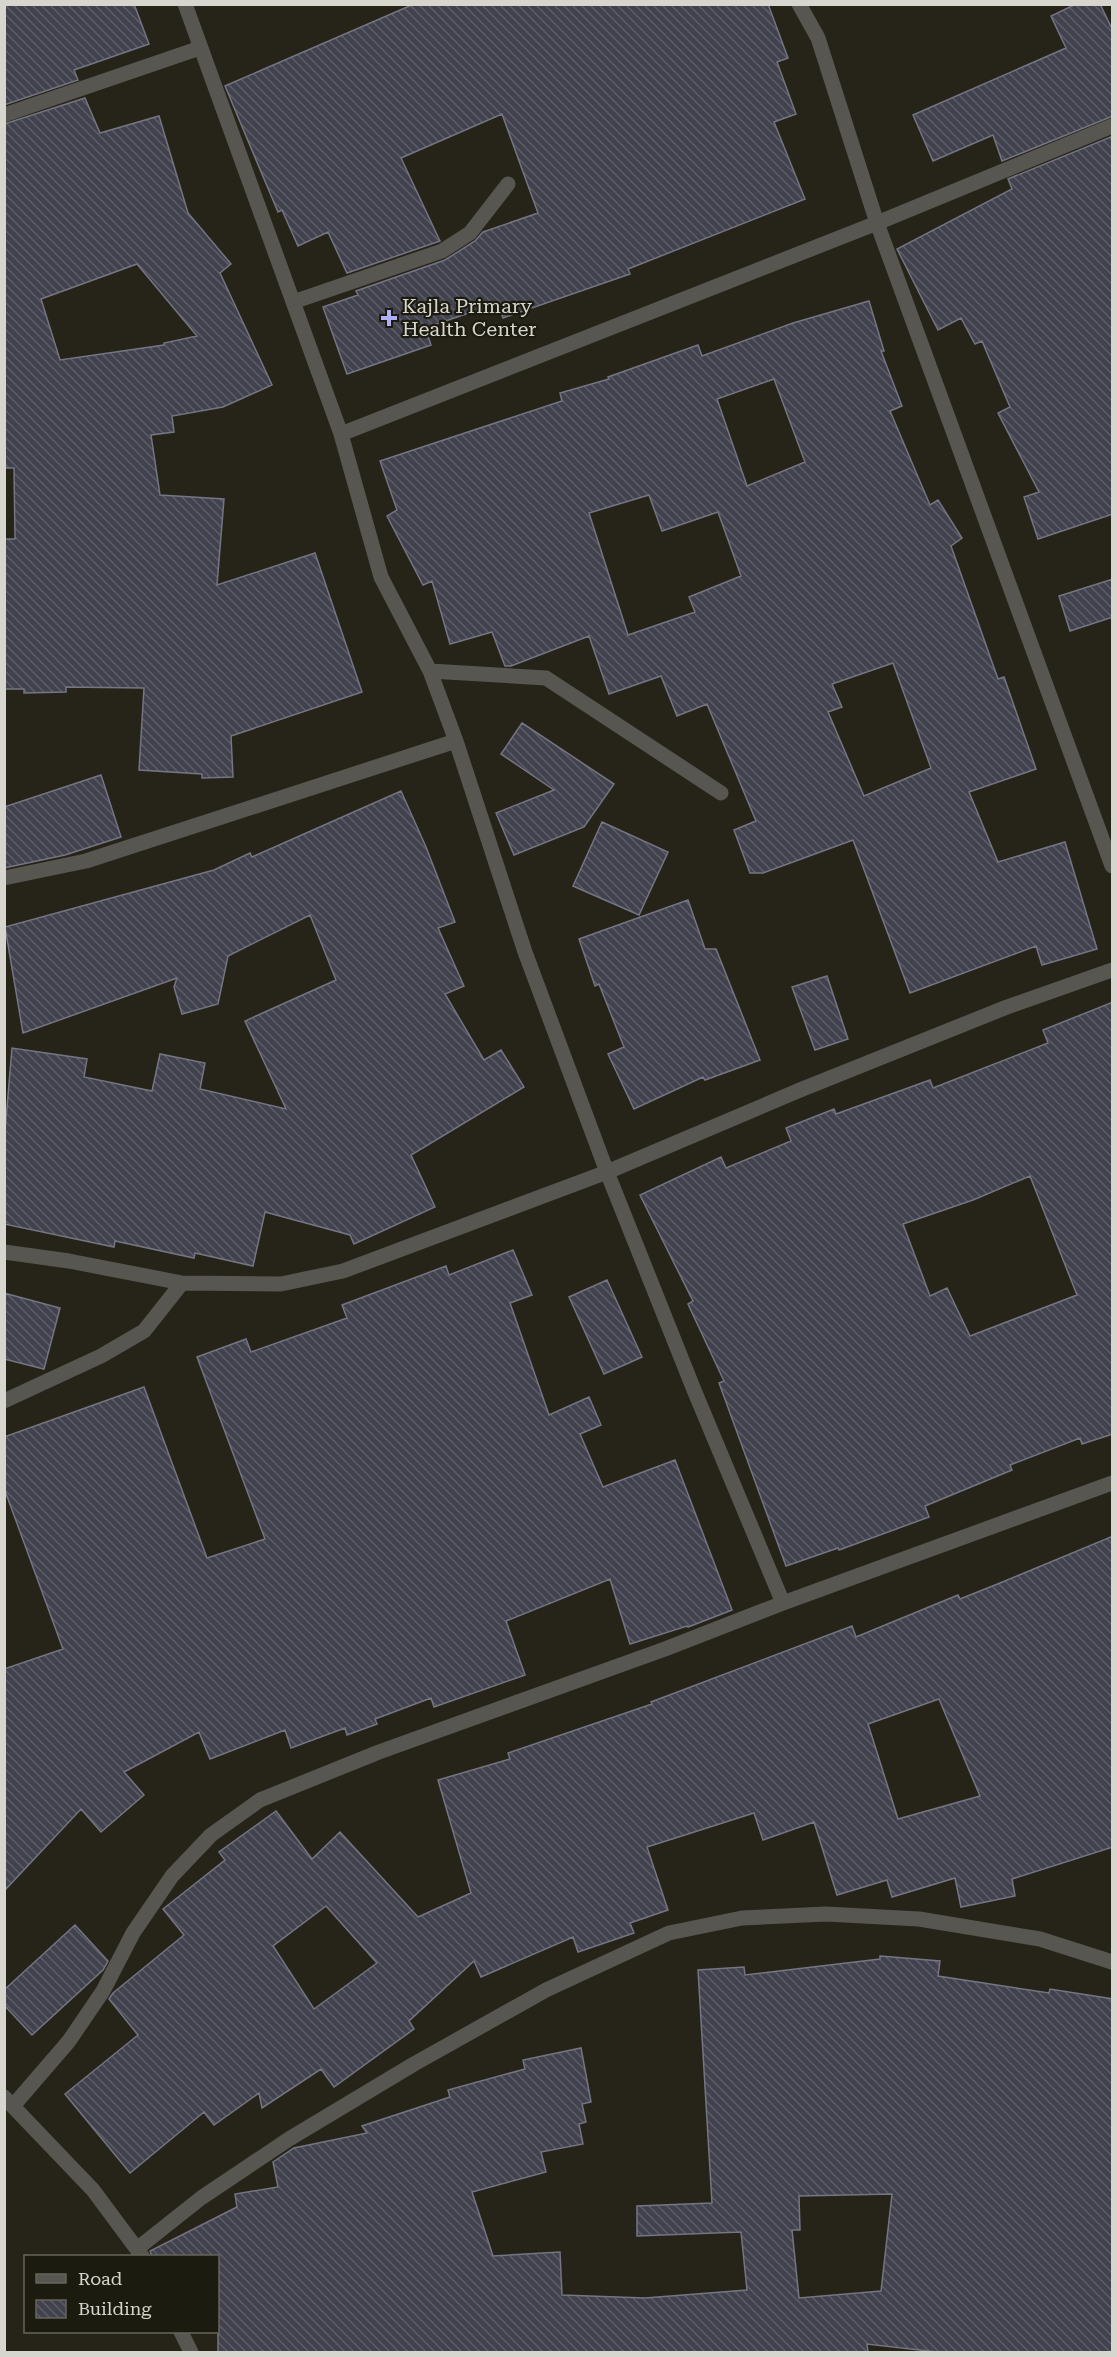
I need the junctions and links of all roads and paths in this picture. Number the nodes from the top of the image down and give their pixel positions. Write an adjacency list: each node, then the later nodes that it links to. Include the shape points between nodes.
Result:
1 (185, 4): 3 (street)
2 (799, 4): 7 (street, via 818,38)
3 (200, 48): 4 (street); 8 (street)
4 (4, 115)
5 (1113, 126): 7 (street)
6 (508, 184): 8 (street, via 470,233 442,251)
7 (877, 223): 9 (street); 13 (street)
8 (293, 302): 9 (street)
9 (341, 434): 10 (street, via 381,578)
10 (430, 671): 11 (street); 12 (street, via 546,678)
11 (456, 741): 14 (street, via 86,861); 16 (street, via 525,952)
12 (721, 793)
13 (1113, 866)
14 (4, 878)
15 (1113, 970): 16 (street, via 844,1072)
16 (607, 1172): 18 (street, via 343,1271 281,1284); 21 (street)
17 (4, 1252): 18 (street)
18 (182, 1283): 19 (street, via 144,1330 101,1356)
19 (4, 1401)
20 (1113, 1483): 21 (street)
21 (783, 1603): 23 (street, via 260,1800 211,1835 172,1876 69,2041)
22 (1113, 1962): 24 (street, via 1040,1939 919,1918 826,1914 742,1918 669,1933 546,1990 289,2139 201,2198)
23 (9, 2102): 24 (street, via 93,2190)
24 (140, 2252)
25 (182, 2333): 26 (street)
26 (191, 2352)

